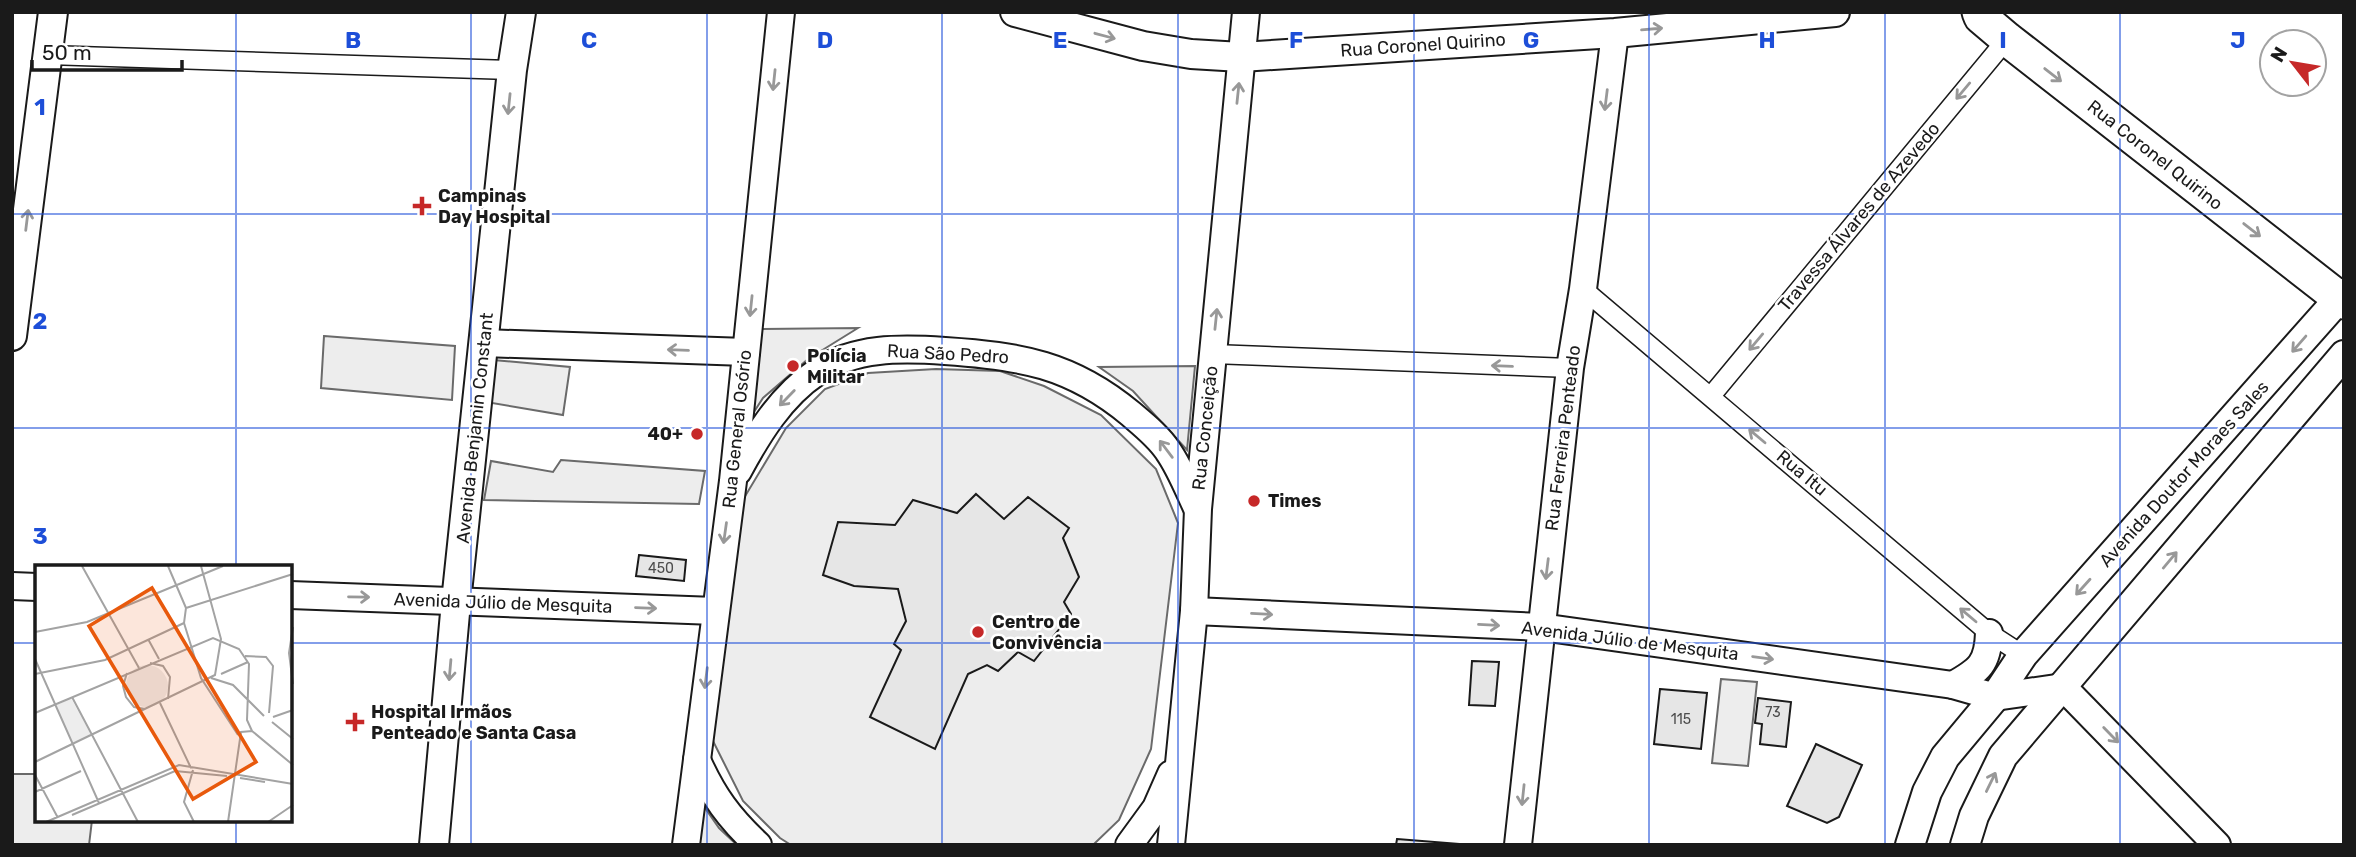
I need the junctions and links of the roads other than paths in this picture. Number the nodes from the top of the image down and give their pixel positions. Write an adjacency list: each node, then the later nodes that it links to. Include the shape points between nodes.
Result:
1 (53, 12): 10 (main road)
2 (522, 12): 12 (main road, Avenida Benjamin Constant)
3 (780, 12): 17 (main road, Rua General Osório, one-way to 17)
4 (1015, 12): 11 (main road, Rua Coronel Quirino, one-way to 11, via 1143,46)
5 (1246, 12): 11 (main road, Rua Conceição)
6 (1833, 12): 8 (main road, Rua Coronel Quirino, one-way to 6)
7 (1975, 14): 9 (highway, Rua Coronel Quirino)
8 (1615, 33): 11 (main road, Rua Coronel Quirino); 13 (main road, Rua Ferreira Penteado, one-way to 13)
9 (2007, 38): 14 (highway, Rua Coronel Quirino, one-way to 14); 21 (street, Travessa Álvares de Azevedo, one-way to 21)
10 (48, 55): 12 (street); 15 (main road, one-way to 10)
11 (1241, 57): 18 (main road, Rua Conceição, one-way to 11)
12 (512, 70): 16 (main road, Avenida Benjamin Constant, one-way to 16)
13 (1583, 289): 20 (main road, Rua Ferreira Penteado); 21 (street, Rua Itu)
14 (2342, 298): 32 (main road, Avenida Doutor Moraes Sales, one-way to 32)
15 (12, 336)
16 (484, 343): 17 (main road, one-way to 16); 27 (main road, Avenida Benjamin Constant)
17 (746, 352): 22 (main road, Rua General Osório)
18 (1213, 354): 20 (street, one-way to 18); 23 (main road, Rua Conceição)
19 (2344, 355): 34 (main road, one-way to 19)
20 (1570, 368): 30 (main road, Rua Ferreira Penteado, one-way to 30)
21 (1711, 396): 31 (street, Rua Itu, one-way to 21)
22 (733, 481): 23 (main road, Rua São Pedro, one-way to 22, via 1168,449 1106,394 1050,366 992,354 944,351 863,352 815,373 776,410); 28 (main road, Rua General Osório, one-way to 28)
23 (1198, 509): 29 (main road, Rua Conceição)
24 (12, 586): 25 (main road)
25 (35, 587)
26 (292, 595): 27 (main road, Avenida Júlio de Mesquita, one-way to 27)
27 (456, 602): 28 (main road, Avenida Júlio de Mesquita, one-way to 28); 39 (main road, Avenida Benjamin Constant, one-way to 39)
28 (715, 611): 37 (main road, Rua General Osório, one-way to 37)
29 (1194, 611): 30 (main road, Avenida Júlio de Mesquita, one-way to 30); 36 (main road, Rua Conceição)
30 (1541, 628): 33 (main road, Avenida Júlio de Mesquita, one-way to 33); 44 (main road, Rua Ferreira Penteado, one-way to 44)
31 (1989, 633): 32 (street, Rua Itu); 33 (main road, via 1989,652 1980,668)
32 (2023, 654): 35 (main road, Avenida Doutor Moraes Sales)
33 (1953, 685): 35 (main road, Avenida Júlio de Mesquita)
34 (2063, 687): 35 (main road, Avenida Júlio de Mesquita); 38 (main road, one-way to 38); 46 (main road, one-way to 34, via 2003,756)
35 (1995, 697): 45 (main road, Avenida Doutor Moraes Sales, via 1945,757 1927,792)
36 (1180, 756): 42 (main road, via 1156,808); 43 (main road, Rua Conceição)
37 (696, 758): 40 (main road, Rua General Osório); 41 (main road, via 732,821)
38 (2205, 841)
39 (434, 845)
40 (686, 845)
41 (758, 845)
42 (1129, 845)
43 (1171, 845)
44 (1518, 845)
45 (1910, 845)
46 (1965, 845)

